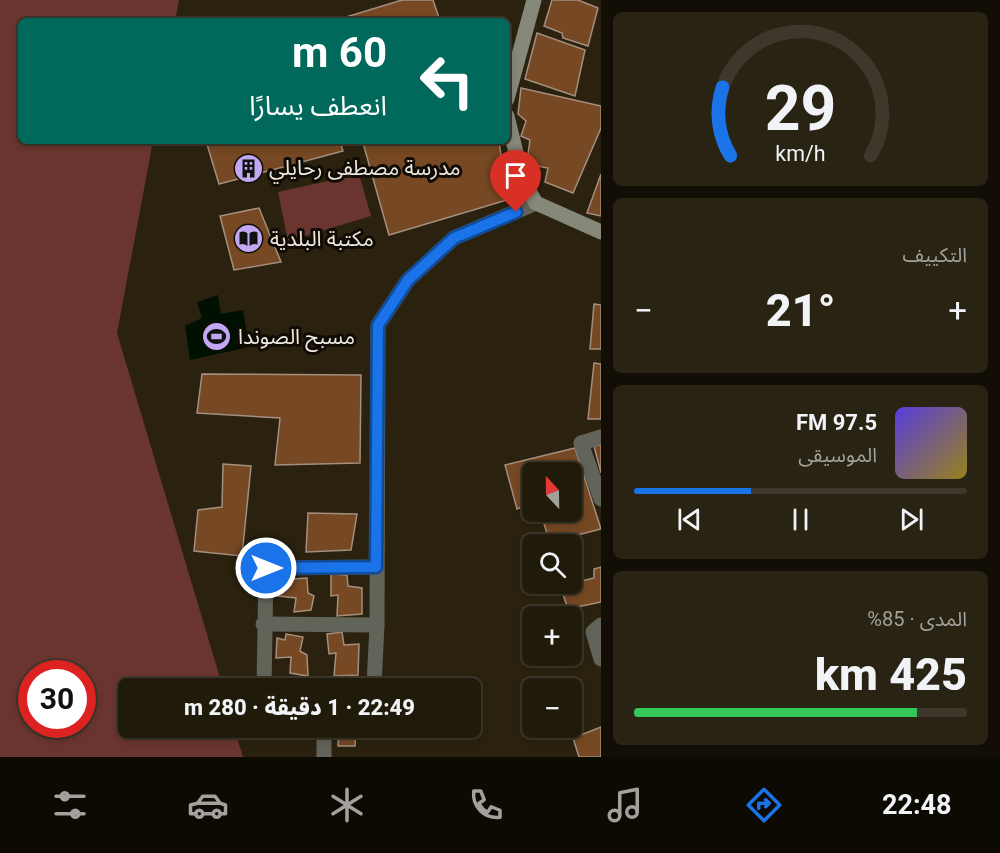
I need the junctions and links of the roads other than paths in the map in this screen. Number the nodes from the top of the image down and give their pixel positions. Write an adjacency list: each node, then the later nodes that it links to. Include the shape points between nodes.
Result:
1 (534, 0): 2 (street)
2 (510, 88)
3 (510, 128): 4 (street, via 523,181)
4 (536, 202): 5 (street); 8 (street, via 454,238 408,280 378,325)
5 (601, 232)
6 (601, 437): 7 (street, via 581,443)
7 (601, 499)
8 (376, 567): 9 (street, via 266,568); 10 (street)
9 (263, 624): 10 (street); 13 (street)
10 (377, 625): 14 (street)
11 (601, 625): 12 (street, via 593,632)
12 (601, 659)
13 (264, 678)
14 (374, 678)
15 (324, 738): 16 (street)
16 (324, 757)

